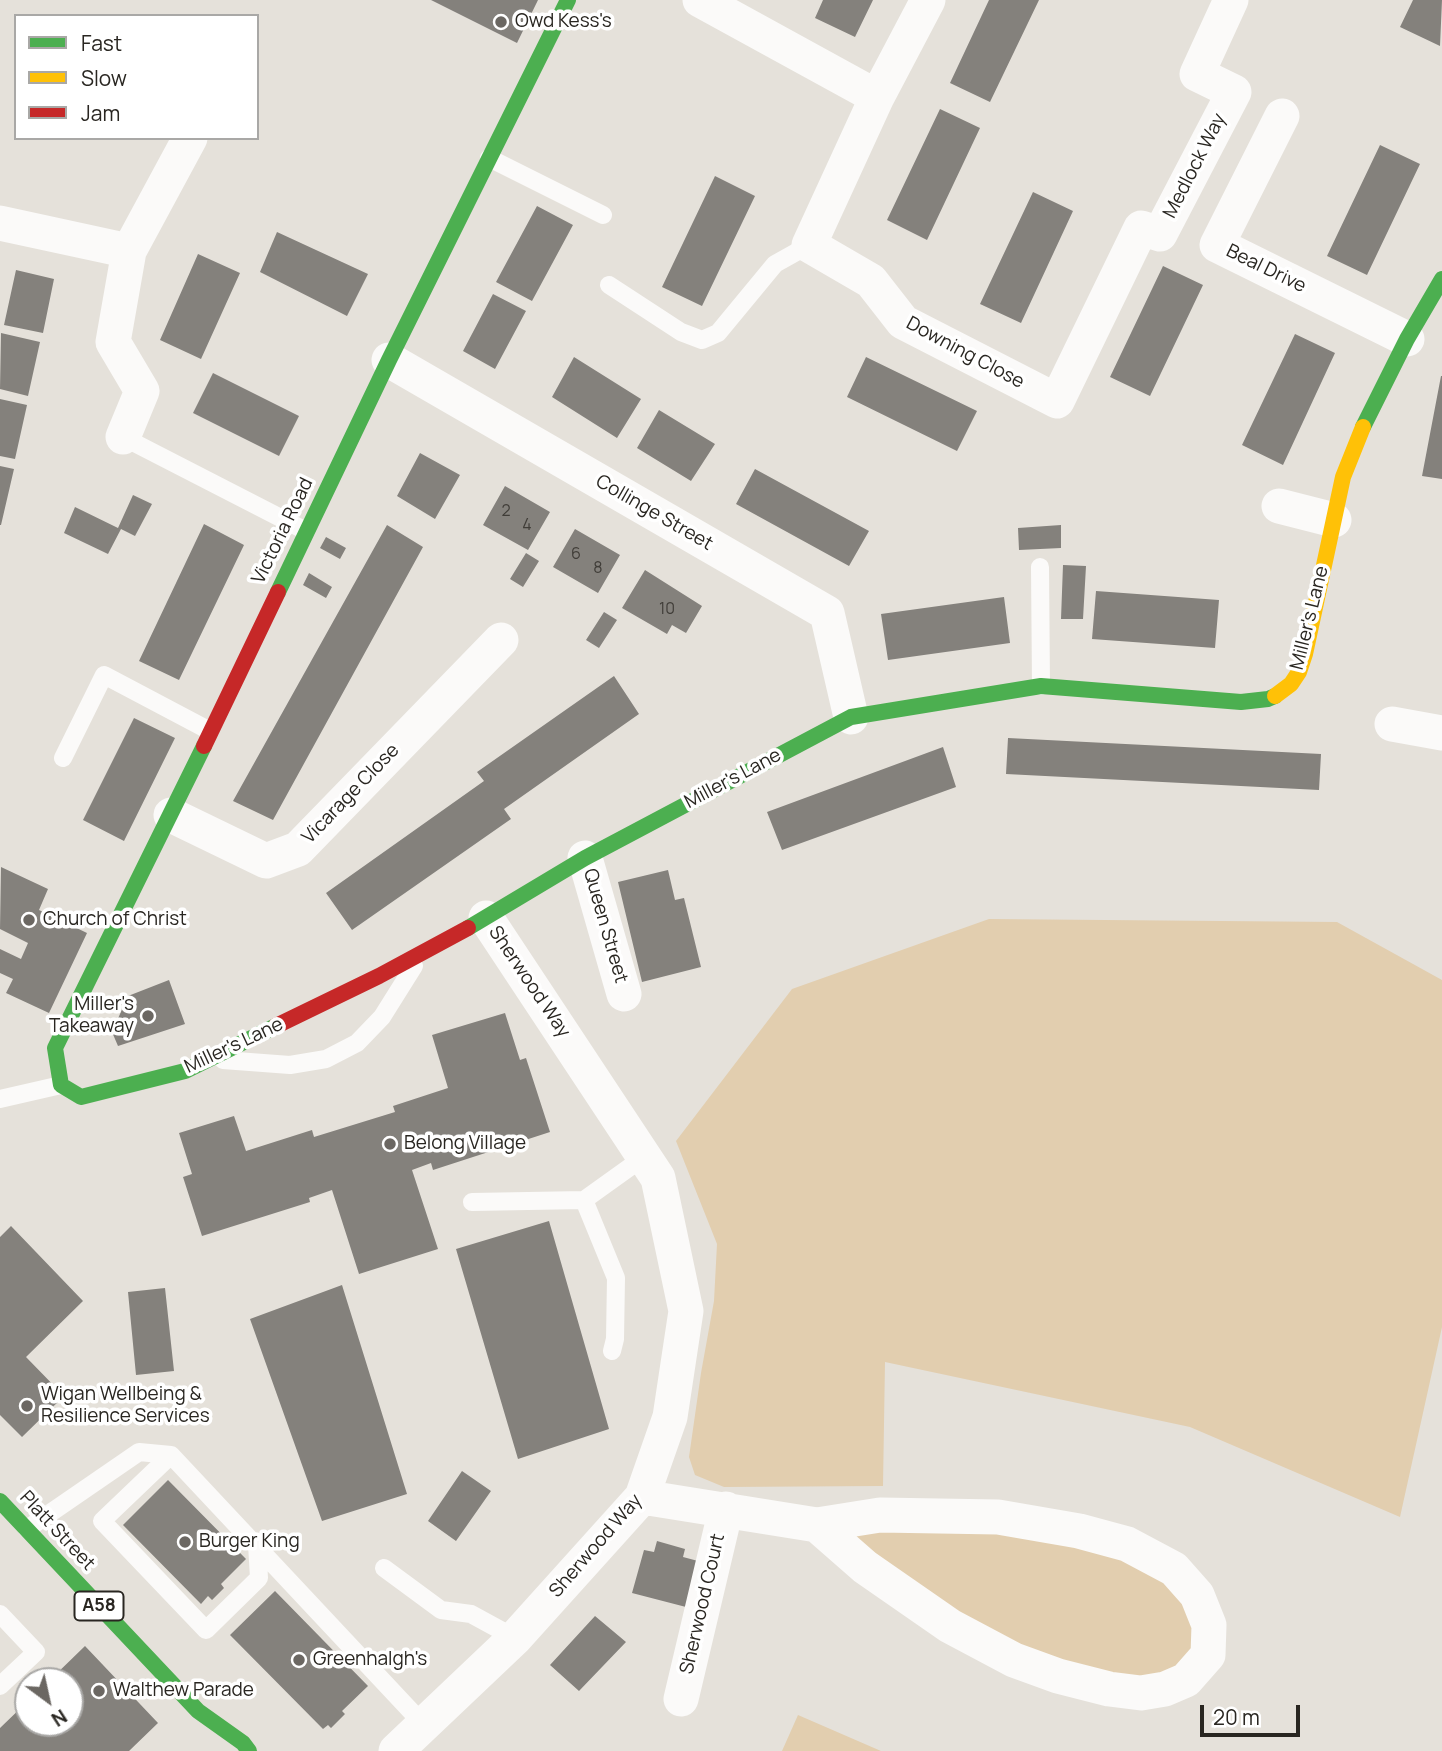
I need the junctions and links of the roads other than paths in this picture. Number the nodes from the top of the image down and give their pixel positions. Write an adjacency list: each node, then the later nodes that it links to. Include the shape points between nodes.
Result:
1 (568, 0): 8 (street, Victoria Road)
2 (700, 0): 5 (street)
3 (928, 0): 5 (street)
4 (1231, 0): 10 (street, Medlock Way, via 1197,74 1234,92)
5 (877, 97): 12 (street)
6 (1282, 117): 13 (street, Beal Drive)
7 (189, 140): 14 (street)
8 (489, 158): 9 (lane); 18 (street, Victoria Road)
9 (603, 215)
10 (1168, 219): 13 (street); 19 (street, Medlock Way, via 1160,234 1141,228)
11 (0, 223): 14 (street)
12 (809, 245): 16 (lane, via 775,264 718,333 702,340 681,332); 19 (street, Downing Close, via 871,281 903,322)
13 (1217, 245): 17 (street, Beal Drive)
14 (129, 251): 20 (street, via 113,342 142,391)
15 (1442, 279): 17 (street, Miller's Lane)
16 (609, 285)
17 (1407, 339): 22 (street, Miller's Lane, via 1354,445)
18 (389, 360): 23 (street, Victoria Road); 27 (street, Collinge Street, via 827,612)
19 (1057, 401)
20 (123, 437): 23 (lane)
21 (1279, 506): 22 (street)
22 (1334, 520): 26 (street, Miller's Lane, via 1305,654 1299,672 1281,693 1241,702)
23 (306, 531): 29 (street, Victoria Road)
24 (1041, 567): 26 (lane)
25 (501, 640): 32 (street, Vicarage Close, via 298,849 266,861)
26 (1041, 686): 27 (street, Miller's Lane)
27 (850, 716): 33 (street, Miller's Lane)
28 (1392, 724): 30 (street)
29 (210, 731): 31 (lane, via 104,675); 32 (street, Victoria Road)
30 (1442, 733)
31 (63, 758)
32 (171, 815): 38 (street, Victoria Road, via 55,1048)
33 (585, 858): 34 (street, Miller's Lane); 36 (street, Queen Street)
34 (486, 918): 35 (street, Miller's Lane); 40 (street, Sherwood Way)
35 (423, 952): 37 (street, Miller's Lane); 37 (lane, via 382,1017 356,1043 326,1059 290,1065)
36 (624, 994)
37 (209, 1059): 38 (street, Miller's Lane, via 185,1071 81,1097)
38 (61, 1085): 39 (lane)
39 (0, 1099)
40 (644, 1157): 41 (lane); 45 (street, Sherwood Way, via 658,1178 686,1311 670,1417)
41 (584, 1200): 42 (lane); 43 (lane, via 616,1278)
42 (472, 1202)
43 (612, 1351)
44 (171, 1455): 49 (lane, via 139,1452); 50 (lane); 50 (lane, via 102,1521 206,1630 259,1578)
45 (642, 1497): 47 (street); 53 (street, Sherwood Way)
46 (0, 1501): 49 (street, Platt Street / A58)
47 (726, 1508): 48 (street); 55 (street, Sherwood Court)
48 (817, 1525): 48 (street, via 880,1515 998,1517 1127,1544 1174,1569 1197,1595 1209,1625 1208,1656 1186,1680 1141,1693 1058,1676 1014,1660 950,1626 865,1567)
49 (27, 1529): 56 (street, Platt Street / A58)
50 (257, 1544): 57 (lane)
51 (384, 1568): 53 (lane, via 441,1610 471,1614)
52 (0, 1614): 54 (lane, via 36,1652)
53 (515, 1638): 57 (street, Sherwood Way)
54 (0, 1686)
55 (681, 1699)
56 (198, 1711): 58 (street, Platt Street / A58); 59 (street, Platt Street / A58)
57 (424, 1725): 60 (street, Sherwood Way)
58 (210, 1741)
59 (249, 1751)
60 (396, 1751)

